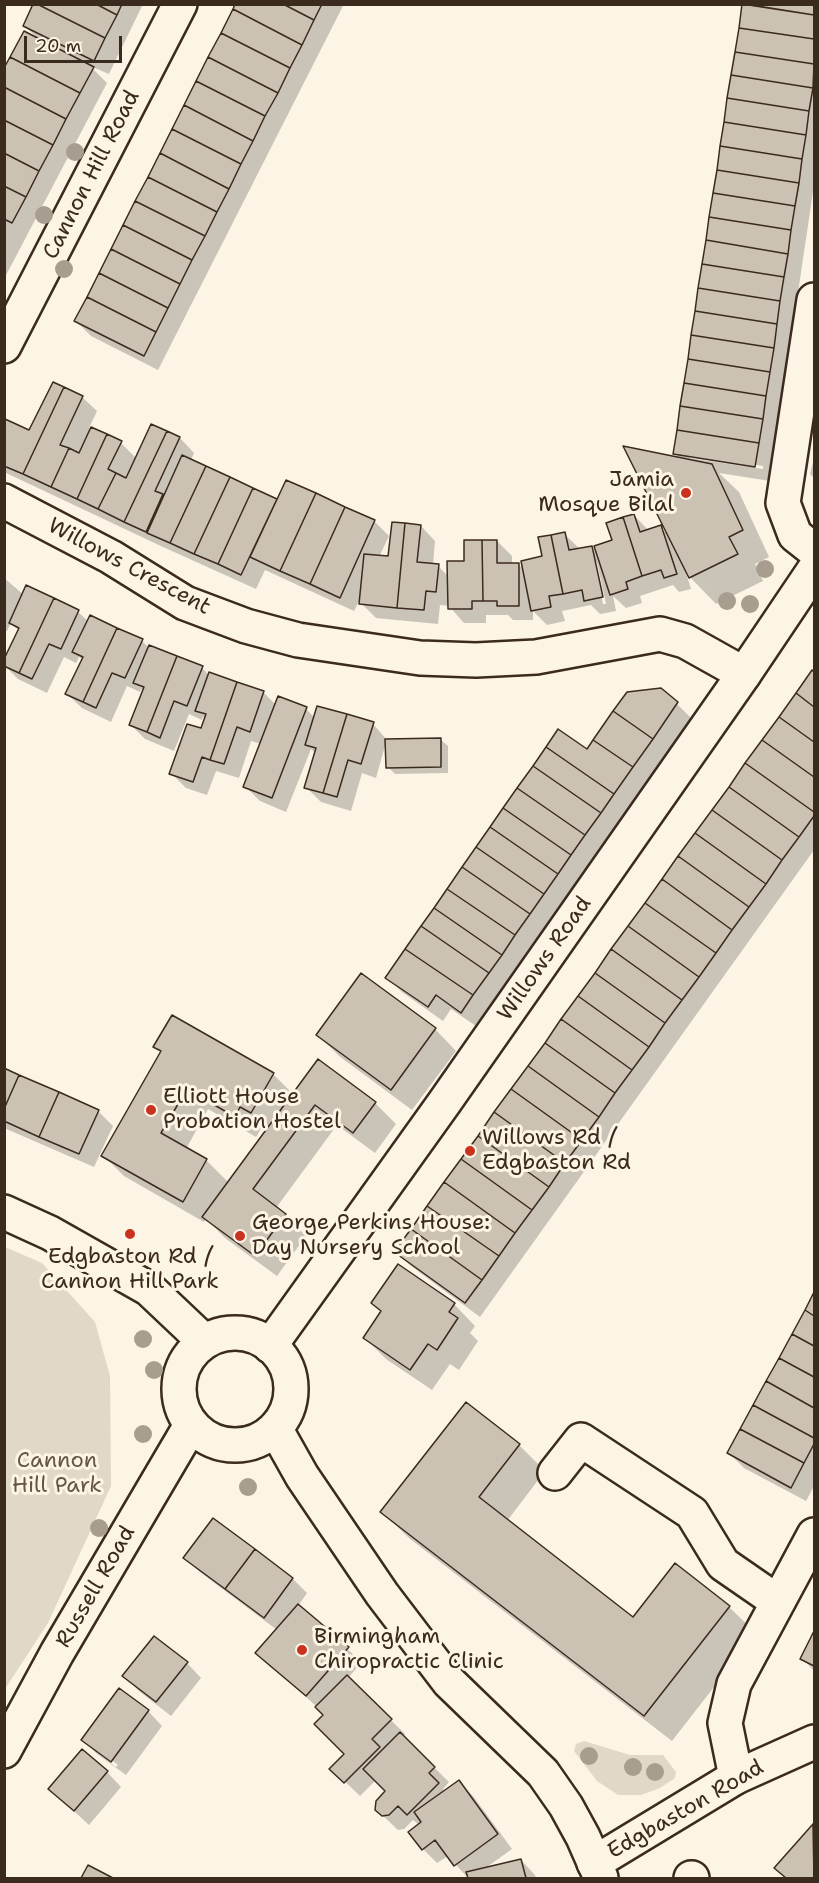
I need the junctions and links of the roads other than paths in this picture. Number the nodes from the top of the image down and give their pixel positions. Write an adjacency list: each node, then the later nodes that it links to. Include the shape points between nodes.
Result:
1 (180, 4): 3 (street, Cannon Hill Road)
2 (814, 300): 5 (street, via 783,503 795,535)
3 (4, 346)
4 (4, 501): 7 (street, Willows Crescent, via 111,557 185,603 298,640 420,658 476,660 536,657 660,634 685,641)
5 (814, 550)
6 (814, 570): 7 (street, Willows Road)
7 (744, 674): 10 (street, Willows Road)
8 (4, 1212): 9 (street, via 50,1233 149,1289)
9 (205, 1342): 10 (street, via 232,1333 250,1335); 11 (street, via 191,1354 182,1371 178,1392)
10 (270, 1346): 12 (street, via 283,1360 291,1391 287,1411)
11 (191, 1425): 12 (street, via 220,1443 239,1445 259,1440); 17 (street, Russell Road)
12 (275, 1428): 19 (street, Edgbaston Road, via 302,1476 382,1594 449,1682 543,1773 584,1837)
13 (555, 1473): 15 (street, via 581,1440 692,1513 723,1564)
14 (814, 1535): 15 (street)
15 (778, 1602): 18 (street, via 734,1683 725,1723)
16 (814, 1742): 18 (street, Edgbaston Road)
17 (4, 1751)
18 (736, 1777): 19 (street, Edgbaston Road)
19 (598, 1871)

